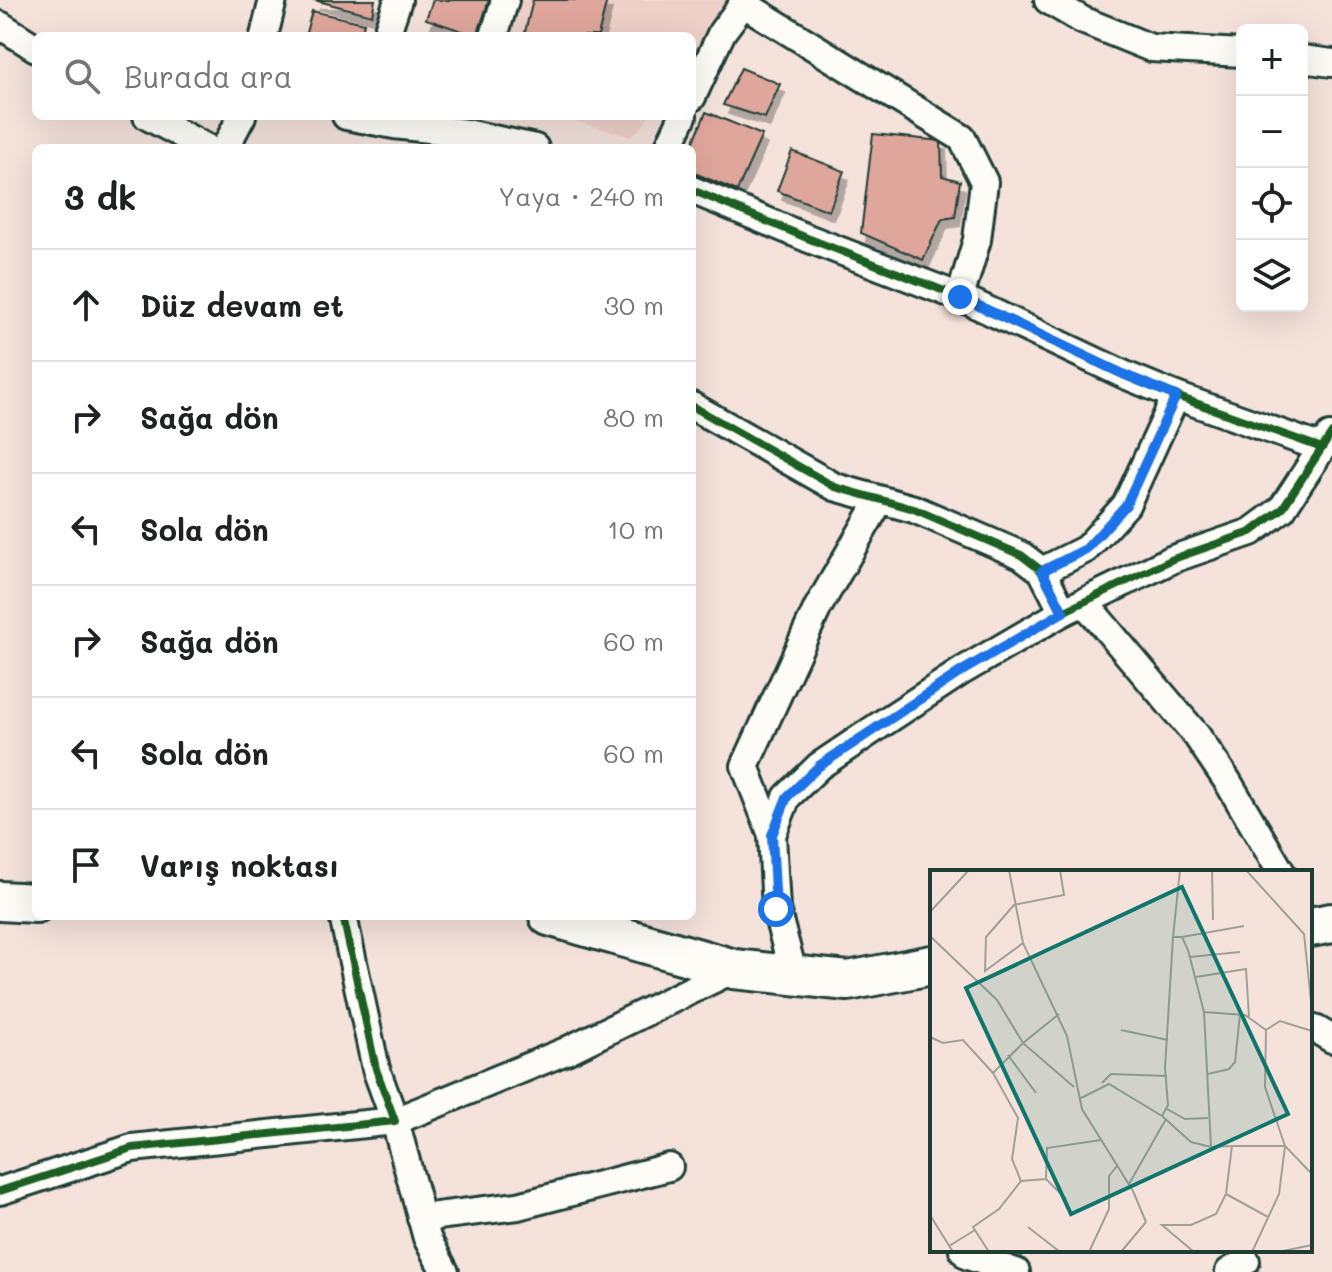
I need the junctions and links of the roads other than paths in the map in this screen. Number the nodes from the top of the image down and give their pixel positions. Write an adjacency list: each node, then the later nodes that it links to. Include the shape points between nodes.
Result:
1 (273, 0): 7 (street)
2 (398, 0): 8 (street)
3 (505, 0): 9 (street)
4 (1048, 0): 11 (street, via 1151,48)
5 (745, 2): 14 (street, via 722,32); 26 (street, via 962,138 984,182 977,240)
6 (0, 25): 10 (street)
7 (265, 32)
8 (387, 32)
9 (495, 32)
10 (32, 45)
11 (1236, 53)
12 (1308, 60): 13 (street)
13 (1332, 63)
14 (696, 88)
15 (154, 120): 21 (street)
16 (240, 120): 22 (street)
17 (362, 120): 20 (street)
18 (681, 120): 24 (street)
19 (468, 124): 20 (street); 23 (street)
20 (389, 136)
21 (200, 144)
22 (227, 144)
23 (524, 144)
24 (670, 144)
25 (696, 192): 26 (street)
26 (960, 297): 27 (street)
27 (1176, 396): 29 (street); 31 (street, via 1126,505 1086,549)
28 (696, 417): 30 (street, via 835,487)
29 (1327, 441): 32 (street, via 1282,509 1251,532 1173,559)
30 (880, 500): 31 (street, via 1021,555); 33 (street, via 818,607 745,766)
31 (1042, 571): 32 (street)
32 (1074, 607): 33 (street, via 962,671 819,766 787,797); 34 (street, via 1197,736)
33 (772, 835): 41 (street, via 776,909)
34 (1280, 870)
35 (0, 901): 36 (street)
36 (32, 903)
37 (344, 920): 44 (street, via 376,1069)
38 (563, 920): 40 (street)
39 (930, 965): 41 (street, via 848,981)
40 (734, 969): 41 (street); 44 (street, via 566,1051)
41 (794, 976)
42 (1312, 1029): 43 (street)
43 (1332, 1039)
44 (395, 1121): 46 (street, via 132,1148); 47 (street)
45 (669, 1167): 47 (street, via 518,1206)
46 (0, 1191)
47 (421, 1218): 49 (street)
48 (965, 1252): 50 (street)
49 (445, 1272)
50 (1016, 1272)

